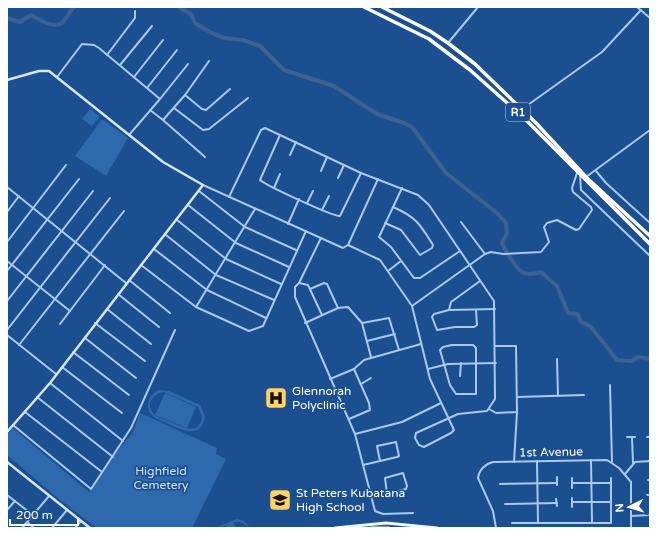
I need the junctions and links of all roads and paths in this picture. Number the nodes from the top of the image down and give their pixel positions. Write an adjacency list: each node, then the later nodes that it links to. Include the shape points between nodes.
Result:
1 (364, 7): 27 (highway, R1, via 439,46)
2 (382, 7): 10 (highway, R1, via 416,23)
3 (478, 7): 10 (street)
4 (637, 7): 5 (street)
5 (640, 10): 7 (street); 26 (street, via 602,52)
6 (135, 11): 12 (street, via 135,18)
7 (650, 18)
8 (152, 26): 15 (street)
9 (163, 40): 17 (street)
10 (448, 43): 26 (highway, R1, via 475,64)
11 (177, 50): 19 (street)
12 (106, 54): 15 (street); 16 (street, via 95,46 82,44)
13 (209, 62): 21 (street)
14 (188, 64): 23 (street)
15 (120, 66): 17 (street)
16 (56, 77): 18 (street, via 43,70); 30 (street)
17 (134, 77): 19 (street)
18 (7, 80)
19 (147, 88): 23 (street)
20 (230, 89): 21 (street, via 206,110)
21 (185, 95): 24 (street)
22 (248, 98): 24 (street, via 209,129 204,130)
23 (160, 99): 25 (street)
24 (174, 108): 28 (street)
25 (150, 110): 28 (street); 30 (street)
26 (523, 110): 27 (street); 43 (highway, R1)
27 (518, 112): 42 (highway, R1)
28 (163, 120): 34 (street)
29 (650, 130): 39 (street)
30 (129, 135): 47 (street, via 163,162)
31 (280, 135): 32 (street); 49 (street, via 260,178 261,182); 56 (street, via 267,128 261,130)
32 (296, 142): 33 (street); 35 (street)
33 (290, 155)
34 (205, 157)
35 (327, 157): 37 (street); 38 (street)
36 (66, 165): 62 (street)
37 (344, 165): 40 (street); 44 (street)
38 (321, 171)
39 (596, 171): 43 (street); 71 (street)
40 (361, 173): 46 (street); 65 (street, via 340,216 336,217)
41 (280, 174): 49 (street)
42 (578, 174): 82 (highway, R1); 88 (street, via 572,188 573,192 592,210 579,229 576,230 557,220 547,223 544,227 549,242 543,250 536,253); 89 (street, via 581,190)
43 (586, 177): 77 (highway, R1)
44 (338, 178)
45 (79, 179): 67 (street)
46 (378, 179): 50 (street); 83 (street)
47 (203, 185): 52 (street); 56 (street)
48 (7, 187): 54 (street)
49 (274, 188): 58 (street)
50 (402, 188): 61 (street); 86 (street, via 418,195 426,202)
51 (93, 191): 74 (street)
52 (199, 191): 60 (street); 73 (street)
53 (313, 191): 59 (street)
54 (19, 196): 62 (street); 66 (street)
55 (329, 196): 65 (street)
56 (229, 197): 63 (street)
57 (110, 198): 80 (street)
58 (299, 199): 59 (street); 72 (street)
59 (307, 203): 65 (street)
60 (188, 205): 68 (street); 81 (street)
61 (392, 207): 70 (street); 70 (street, via 414,219 433,245 432,248 420,255 401,230)
62 (33, 208): 67 (street); 79 (street)
63 (255, 209): 72 (street); 73 (street)
64 (124, 210): 87 (street)
65 (322, 210)
66 (7, 212)
67 (48, 219): 74 (street); 93 (street)
68 (177, 220): 76 (street); 90 (street)
69 (462, 222): 88 (street)
70 (385, 223): 91 (street, via 380,238 391,247)
71 (650, 223)
72 (288, 224): 75 (street)
73 (245, 227): 81 (street); 85 (street)
74 (62, 231): 80 (street); 101 (street)
75 (306, 231): 78 (street); 85 (street)
76 (166, 235): 84 (street); 100 (street)
77 (650, 236)
78 (321, 238): 83 (street, via 342,248); 104 (street)
79 (7, 242)
80 (77, 242): 87 (street); 106 (street)
81 (236, 243): 90 (street); 96 (street)
82 (650, 244)
83 (348, 245): 99 (street, via 377,257)
84 (154, 249): 95 (street); 108 (street)
85 (296, 250): 96 (street)
86 (460, 251): 91 (street, via 417,280); 97 (street)
87 (91, 253): 94 (street); 110 (street)
88 (484, 254): 97 (street)
89 (650, 256)
90 (226, 258): 100 (street); 105 (street)
91 (401, 261): 99 (street)
92 (7, 262): 93 (street)
93 (12, 265): 98 (street); 101 (street)
94 (105, 265): 102 (street); 120 (street)
95 (141, 265): 102 (street); 114 (street)
96 (289, 266): 105 (street)
97 (471, 266): 103 (street); 113 (street)
98 (7, 271)
99 (388, 271): 113 (street)
100 (216, 275): 108 (street); 111 (street)
101 (26, 276): 106 (street); 112 (street)
102 (127, 281): 109 (street); 121 (street)
103 (481, 281): 117 (street, via 492,297); 118 (street, via 451,302)
104 (299, 283): 107 (street, via 307,284); 125 (street, via 295,287 295,297)
105 (281, 284): 111 (street)
106 (41, 288): 110 (street); 129 (street)
107 (310, 289): 115 (street, via 327,284); 122 (street)
108 (207, 290): 114 (street); 123 (street)
109 (118, 294): 116 (street); 128 (street)
110 (55, 300): 120 (street); 137 (street)
111 (274, 300): 123 (street)
112 (7, 301)
113 (412, 306): 136 (street)
114 (196, 308): 123 (street, via 249,331 263,326)
115 (338, 308): 122 (street); 126 (street, via 348,307)
116 (107, 309): 124 (street); 135 (street)
117 (495, 309): 119 (street); 138 (street)
118 (449, 310): 119 (street); 119 (street, via 433,315 436,329 476,327)
119 (476, 310)
120 (70, 312): 127 (street)
121 (170, 313)
122 (322, 315): 125 (street)
123 (266, 318)
124 (95, 323): 133 (street); 143 (street)
125 (305, 323): 155 (street)
126 (362, 323): 131 (street, via 389,318); 134 (street)
127 (60, 324)
128 (159, 327)
129 (7, 330)
130 (175, 330): 177 (street)
131 (395, 334): 134 (street); 139 (street)
132 (7, 335): 137 (street)
133 (84, 338): 140 (street); 153 (street)
134 (367, 341): 141 (street)
135 (151, 344)
136 (422, 344): 139 (street); 150 (street)
137 (19, 345): 151 (street)
138 (495, 346): 146 (street); 163 (street, via 516,346)
139 (399, 350): 141 (street)
140 (73, 352): 148 (street); 159 (street)
141 (371, 357): 149 (street, via 360,362)
142 (557, 359): 161 (street)
143 (145, 361)
144 (477, 362): 145 (street); 146 (street); 147 (street, via 475,346 452,345 441,349); 147 (street, via 477,392 474,394 454,393)
145 (461, 363): 147 (street); 152 (street)
146 (496, 363): 165 (street, via 495,399)
147 (445, 365): 150 (street)
148 (62, 367): 151 (street); 168 (street)
149 (354, 369): 155 (street); 157 (street)
150 (428, 369): 164 (street, via 431,383)
151 (56, 374): 156 (street)
152 (460, 376)
153 (136, 378)
154 (371, 378): 157 (street)
155 (330, 379): 170 (street)
156 (50, 383): 162 (street); 177 (street)
157 (361, 384): 170 (street, via 370,410)
158 (610, 385): 185 (street)
159 (129, 395)
160 (584, 395): 161 (street)
161 (558, 396): 163 (street)
162 (37, 397): 166 (street); 178 (street)
163 (517, 397): 167 (street)
164 (441, 403): 169 (street); 173 (street, via 402,422)
165 (489, 409): 167 (street, via 496,413); 169 (street)
166 (25, 412): 171 (street); 188 (street)
167 (517, 412): 184 (street)
168 (122, 413)
169 (449, 417): 169 (street, via 416,433 418,445 424,448 454,431)
170 (349, 419): 173 (street)
171 (13, 425): 172 (street); 188 (street, via 91,489)
172 (7, 432)
173 (355, 434): 187 (street)
174 (627, 437): 175 (street)
175 (632, 437): 176 (street); 186 (street)
176 (635, 437)
177 (123, 441): 178 (street)
178 (113, 456): 188 (street)
179 (591, 460): 181 (street, 1st Avenue); 185 (street, 1st Avenue); 193 (street)
180 (380, 461): 180 (street, via 398,456 396,442 377,445); 187 (street)
181 (537, 461): 184 (street, 1st Avenue); 194 (street)
182 (650, 461): 186 (street)
183 (7, 462): 201 (street)
184 (514, 462): 232 (street, 1st Avenue, via 489,463 478,475 493,511)
185 (612, 462): 189 (street)
186 (633, 463): 189 (street)
187 (363, 465): 202 (street)
188 (102, 472)
189 (625, 474): 217 (street, via 631,482)
190 (557, 477): 194 (street, via 557,484)
191 (572, 478): 195 (street)
192 (611, 478): 196 (street)
193 (591, 482): 195 (street); 196 (street); 207 (street)
194 (537, 483): 197 (street); 209 (street)
195 (572, 483): 198 (street)
196 (611, 483): 208 (street)
197 (500, 484)
198 (572, 488)
199 (387, 494): 199 (street, via 407,487 404,474 385,478); 202 (street)
200 (7, 495): 205 (street)
201 (49, 496): 213 (street); 215 (street)
202 (370, 498): 214 (street, via 377,513)
203 (572, 498): 206 (street)
204 (556, 499): 209 (street, via 557,504)
205 (15, 501): 212 (street); 215 (street)
206 (572, 502): 207 (street); 211 (street)
207 (592, 502): 208 (street); 220 (street)
208 (611, 502): 220 (street, via 611,522)
209 (537, 503): 210 (street); 222 (street)
210 (505, 504)
211 (572, 507)
212 (7, 510)
213 (67, 510): 218 (street); 225 (street)
214 (413, 513)
215 (32, 515): 219 (street)
216 (650, 515): 217 (street)
217 (631, 516): 233 (street)
218 (81, 521): 226 (street); 227 (street)
219 (27, 522): 223 (street); 224 (street)
220 (592, 522): 222 (street)
221 (512, 523): 222 (street)
222 (538, 523)
223 (22, 528)
224 (34, 528)
225 (52, 528)
226 (75, 528)
227 (90, 528)
228 (335, 528): 231 (main road, via 386,523)
229 (371, 528): 230 (main road)
230 (389, 528)
231 (437, 528)
232 (496, 528)
233 (631, 528)

